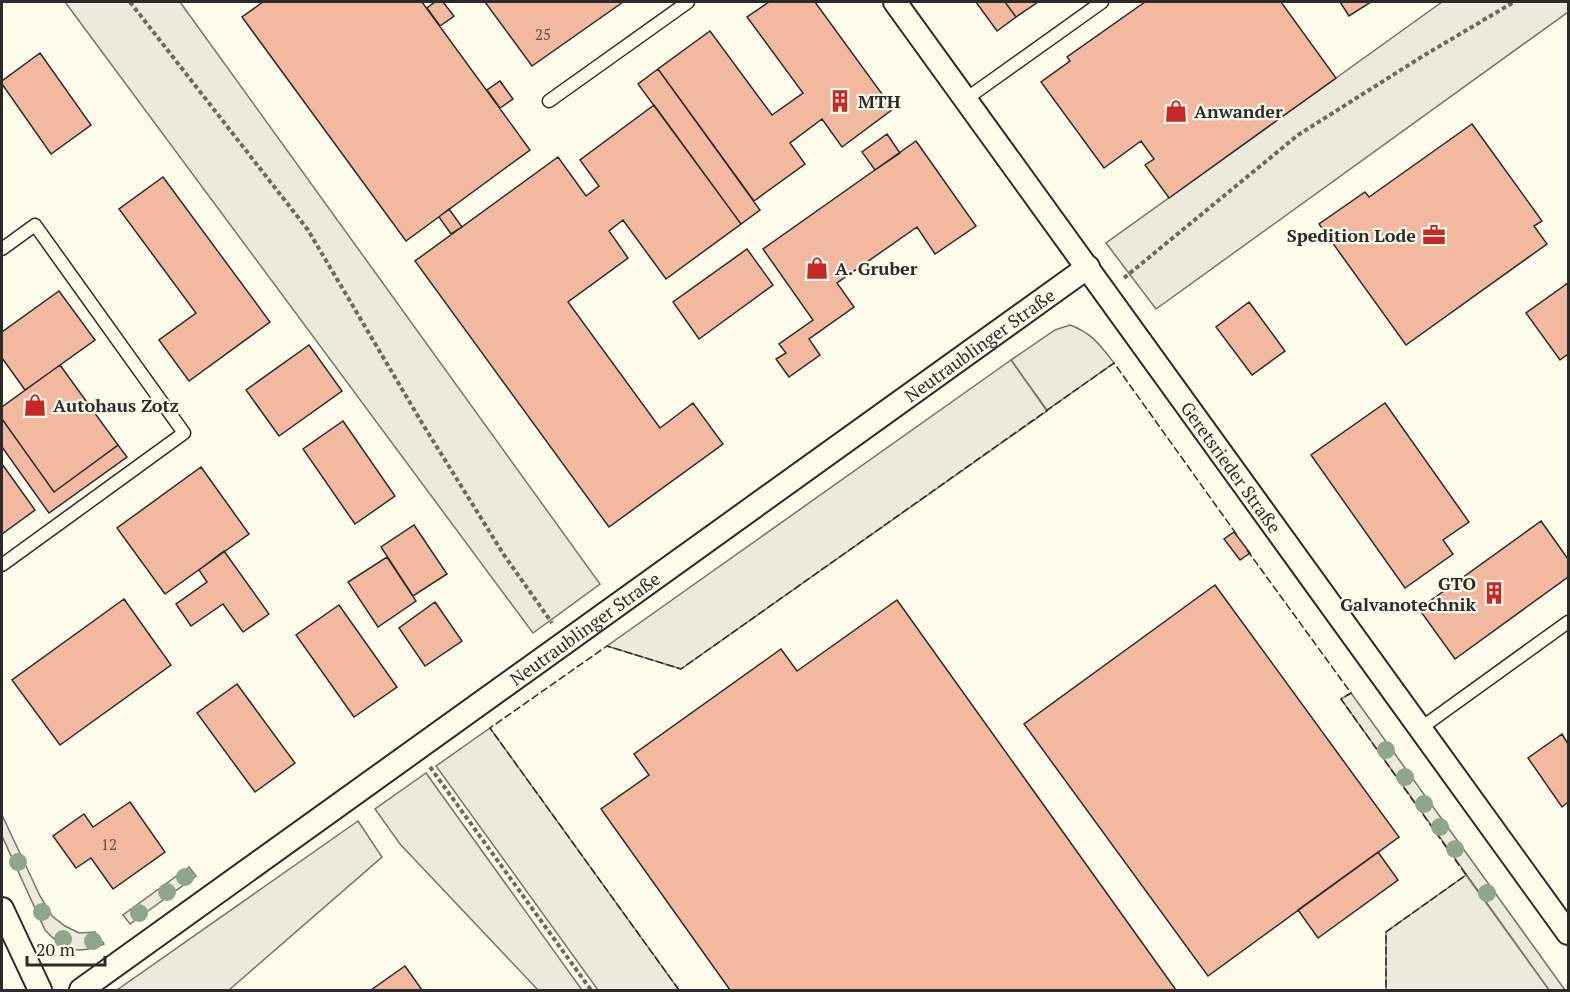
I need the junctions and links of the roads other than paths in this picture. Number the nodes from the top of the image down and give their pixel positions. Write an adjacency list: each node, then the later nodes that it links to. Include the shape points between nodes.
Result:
1 (688, 2): 5 (lane)
2 (895, 2): 4 (street, Geretsrieder Straße)
3 (1102, 2): 4 (lane)
4 (966, 99): 7 (street, Geretsrieder Straße)
5 (549, 101)
6 (2, 249): 8 (lane, via 35,225 184,433)
7 (1088, 267): 10 (street, Geretsrieder Straße); 14 (street, Neutraublinger Straße)
8 (2, 565)
9 (1569, 622): 10 (lane)
10 (1421, 728): 12 (street, Geretsrieder Straße)
11 (2, 909): 13 (street)
12 (1569, 933)
13 (40, 990)
14 (81, 990)

